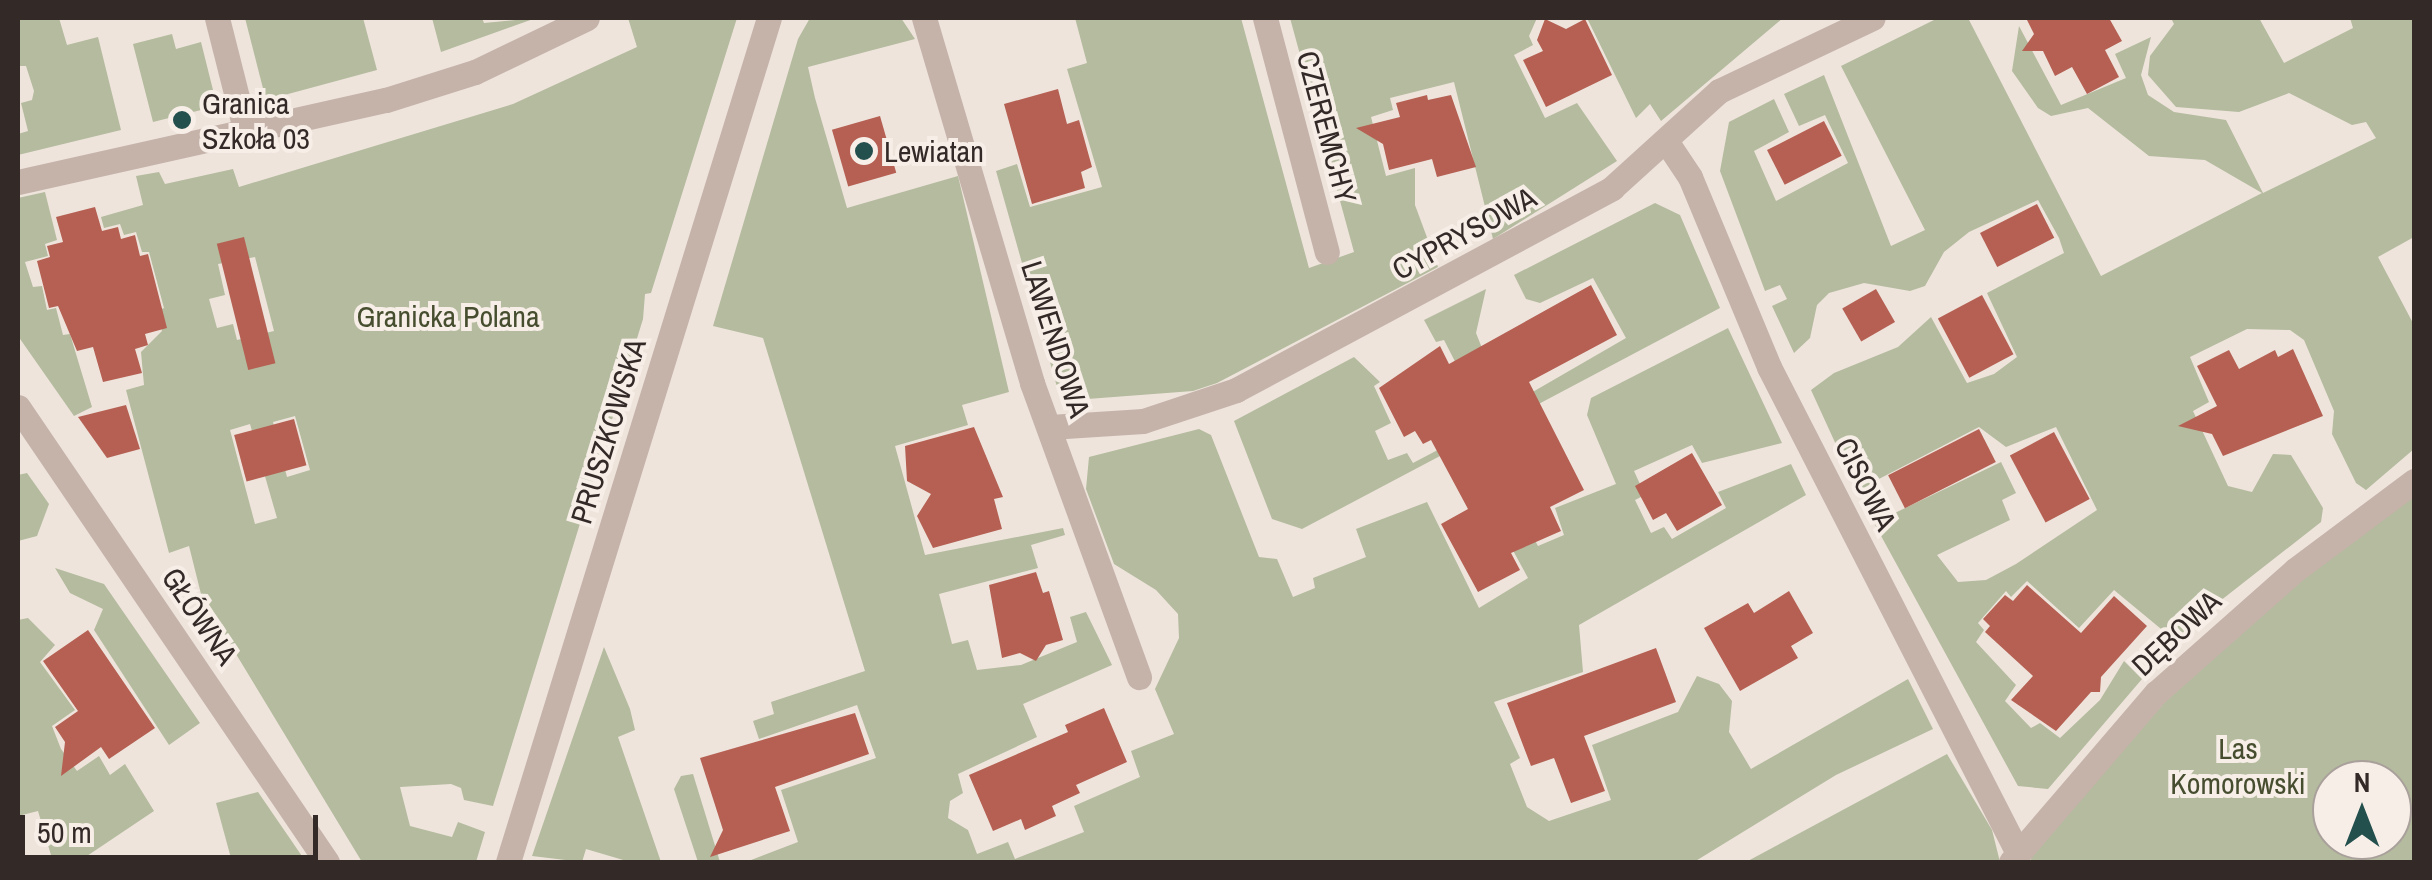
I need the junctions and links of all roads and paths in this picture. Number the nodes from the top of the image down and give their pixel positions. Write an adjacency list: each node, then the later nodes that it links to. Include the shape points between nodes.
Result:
1 (217, 18): 8 (street)
2 (587, 18): 8 (street, via 462,76)
3 (769, 18): 18 (street, PRUSZKOWSKA)
4 (924, 18): 13 (street, LAWENDOWA)
5 (1265, 18): 11 (street, CZEREMCHY)
6 (1873, 18): 7 (street, CYPRYSOWA)
7 (1825, 28): 9 (street, CYPRYSOWA, via 1719,91)
8 (246, 133): 10 (street)
9 (1666, 141): 13 (street, CYPRYSOWA, via 1612,188 1236,390 1142,420); 16 (street, CISOWA, via 1690,177 1769,367)
10 (18, 182)
11 (1327, 252)
12 (18, 406): 17 (street, GŁÓWNA)
13 (1050, 427): 15 (street, LAWENDOWA)
14 (2414, 481): 16 (street, DĘBOWA, via 2284,580 2156,693)
15 (1139, 677)
16 (2014, 858)
17 (328, 862)
18 (508, 862)

